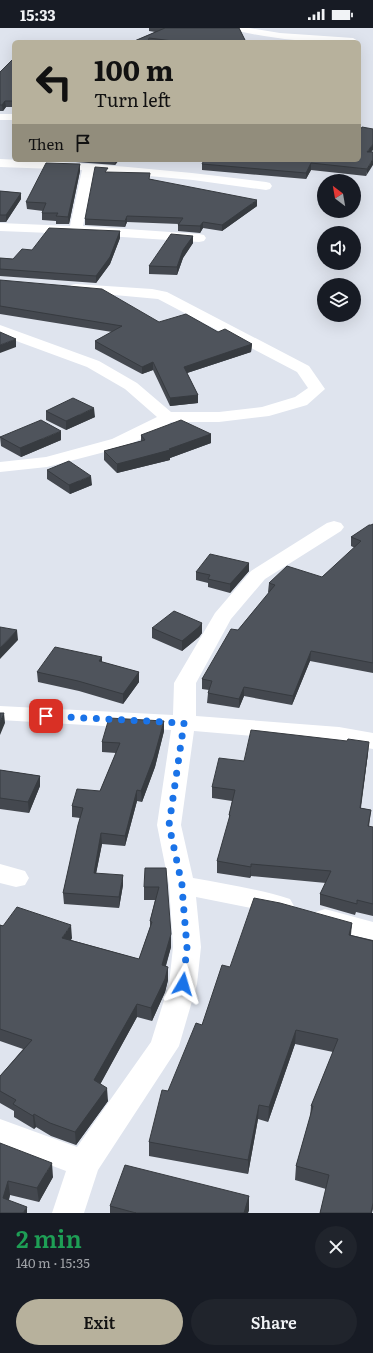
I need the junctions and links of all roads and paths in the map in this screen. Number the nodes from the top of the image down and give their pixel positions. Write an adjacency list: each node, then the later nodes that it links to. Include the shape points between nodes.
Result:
1 (237, 28): 2 (street, via 262,33)
2 (340, 40)
3 (0, 117): 4 (street)
4 (12, 117)
5 (0, 163): 6 (street)
6 (90, 167): 7 (street, via 196,171); 9 (street)
7 (266, 186)
8 (0, 227): 9 (street)
9 (76, 230): 10 (street)
10 (199, 238)
11 (61, 287): 13 (street, via 162,295 304,369 316,389 301,401 263,412 219,417)
12 (0, 330): 13 (street, via 93,364 131,386)
13 (167, 417): 14 (street, via 138,435 103,447 47,462)
14 (0, 467)
15 (334, 527): 17 (street, via 258,575 222,617 185,683)
16 (0, 713): 17 (street)
17 (184, 723): 18 (street, via 338,735); 19 (street, via 169,825)
18 (373, 741)
19 (182, 885): 20 (street, via 256,899); 22 (street, via 187,947 183,984 164,1046)
20 (373, 932)
21 (0, 1132): 22 (street)
22 (84, 1164): 23 (street)
23 (68, 1213)

